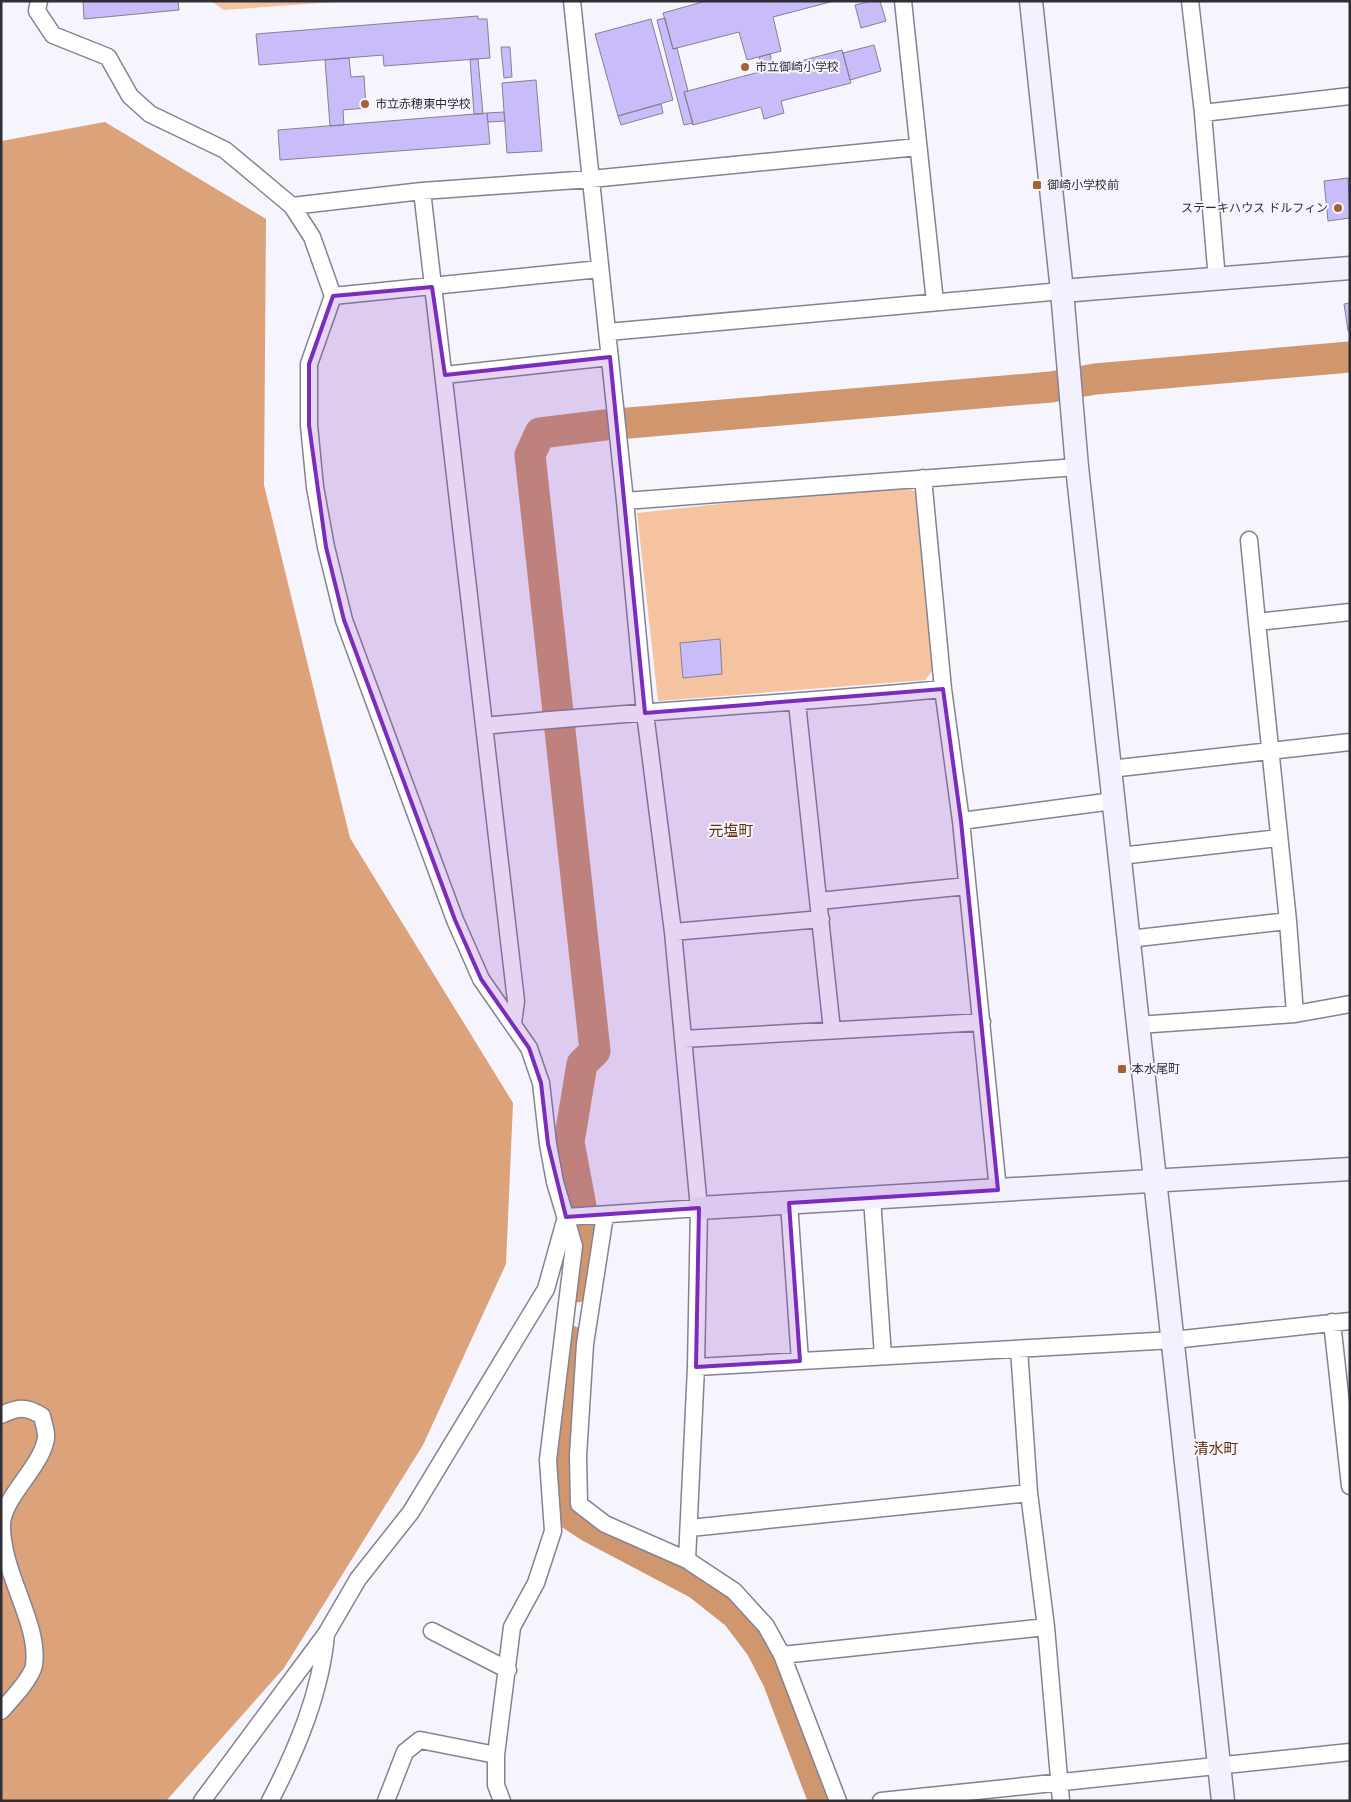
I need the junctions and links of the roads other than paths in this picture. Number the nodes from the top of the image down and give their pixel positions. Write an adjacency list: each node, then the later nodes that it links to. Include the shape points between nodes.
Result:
1 (39, 1): 11 (street, via 37,11 53,35 108,57 130,96 150,114 225,150)
2 (572, 1): 9 (street)
3 (902, 1): 8 (street)
4 (1031, 1): 16 (street)
5 (1190, 1): 7 (street)
6 (1350, 96): 7 (street)
7 (1203, 113): 14 (street)
8 (918, 147): 9 (street); 18 (street)
9 (591, 178): 10 (street); 13 (street)
10 (422, 191): 11 (street); 15 (street)
11 (292, 206): 17 (street, via 312,237)
12 (1350, 268): 14 (street)
13 (600, 269): 15 (street); 19 (street)
14 (1217, 280): 16 (street)
15 (432, 287): 17 (street); 21 (street)
16 (1062, 291): 18 (street); 22 (street)
17 (333, 296): 48 (street, via 309,364 308,425 324,538 344,620 456,920 481,979)
18 (935, 302): 19 (street)
19 (608, 332): 20 (street)
20 (610, 357): 21 (street); 24 (street)
21 (444, 374): 31 (street)
22 (1077, 467): 23 (street); 34 (street)
23 (923, 478): 24 (street); 28 (street)
24 (625, 501): 30 (street)
25 (1248, 540): 27 (street)
26 (1350, 612): 27 (street)
27 (1257, 622): 33 (street)
28 (943, 689): 29 (street); 36 (street)
29 (797, 703): 30 (street); 40 (street)
30 (645, 713): 31 (street); 43 (street)
31 (484, 726): 48 (street, via 516,1001)
32 (1350, 742): 33 (street)
33 (1271, 749): 34 (street); 37 (street)
34 (1110, 769): 35 (street)
35 (1113, 801): 36 (street); 38 (street)
36 (962, 821): 39 (street)
37 (1279, 838): 38 (street); 42 (street)
38 (1120, 856): 44 (street)
39 (967, 886): 40 (street); 47 (street)
40 (819, 901): 41 (street)
41 (821, 919): 43 (street); 50 (street)
42 (1288, 921): 44 (street); 46 (street)
43 (673, 932): 51 (street)
44 (1129, 939): 49 (street)
45 (1350, 1004): 46 (street)
46 (1295, 1014): 49 (street)
47 (982, 1022): 50 (street); 54 (street)
48 (513, 1023): 59 (street, via 529,1048 541,1083 555,1182)
49 (1138, 1025): 53 (street)
50 (832, 1030): 51 (street)
51 (683, 1039): 57 (street)
52 (1350, 1169): 53 (street)
53 (1155, 1181): 54 (street); 62 (street)
54 (998, 1190): 55 (street)
55 (872, 1198): 56 (street); 64 (street)
56 (789, 1203): 57 (street); 65 (street)
57 (699, 1208): 58 (street); 66 (street)
58 (605, 1215): 59 (street); 71 (street, via 585,1344 578,1456 579,1504 605,1524)
59 (566, 1217): 74 (street, via 546,1289 411,1512 358,1579); 76 (street, via 574,1246 548,1460 553,1531 536,1583 512,1627)
60 (1350, 1321): 61 (street)
61 (1332, 1322): 62 (street); 68 (street)
62 (1172, 1340): 63 (street); 80 (street)
63 (1019, 1349): 64 (street); 69 (street)
64 (883, 1356): 65 (street)
65 (800, 1361): 66 (street)
66 (696, 1367): 70 (street)
67 (1, 1415): 77 (street, via 17,1407 30,1408 42,1416 46,1438 36,1462 2,1520 4,1558 32,1638 34,1666)
68 (1350, 1486)
69 (1029, 1493): 70 (street); 72 (street)
70 (690, 1528): 71 (street)
71 (687, 1560): 75 (street, via 734,1591 766,1626)
72 (1046, 1627): 75 (street); 81 (street)
73 (432, 1631): 76 (street)
74 (326, 1634): 82 (street); 83 (street, via 323,1666 293,1756)
75 (782, 1655): 86 (street)
76 (508, 1670): 79 (street)
77 (1, 1711)
78 (1350, 1752): 80 (street)
79 (496, 1755): 84 (street, via 420,1740 405,1752); 85 (street, via 496,1785)
80 (1219, 1766): 81 (street); 89 (street)
81 (1059, 1782): 87 (street); 88 (street)
82 (202, 1801)
83 (270, 1801)
84 (386, 1801)
85 (502, 1801)
86 (838, 1801)
87 (881, 1801)
88 (1061, 1801)
89 (1223, 1801)

